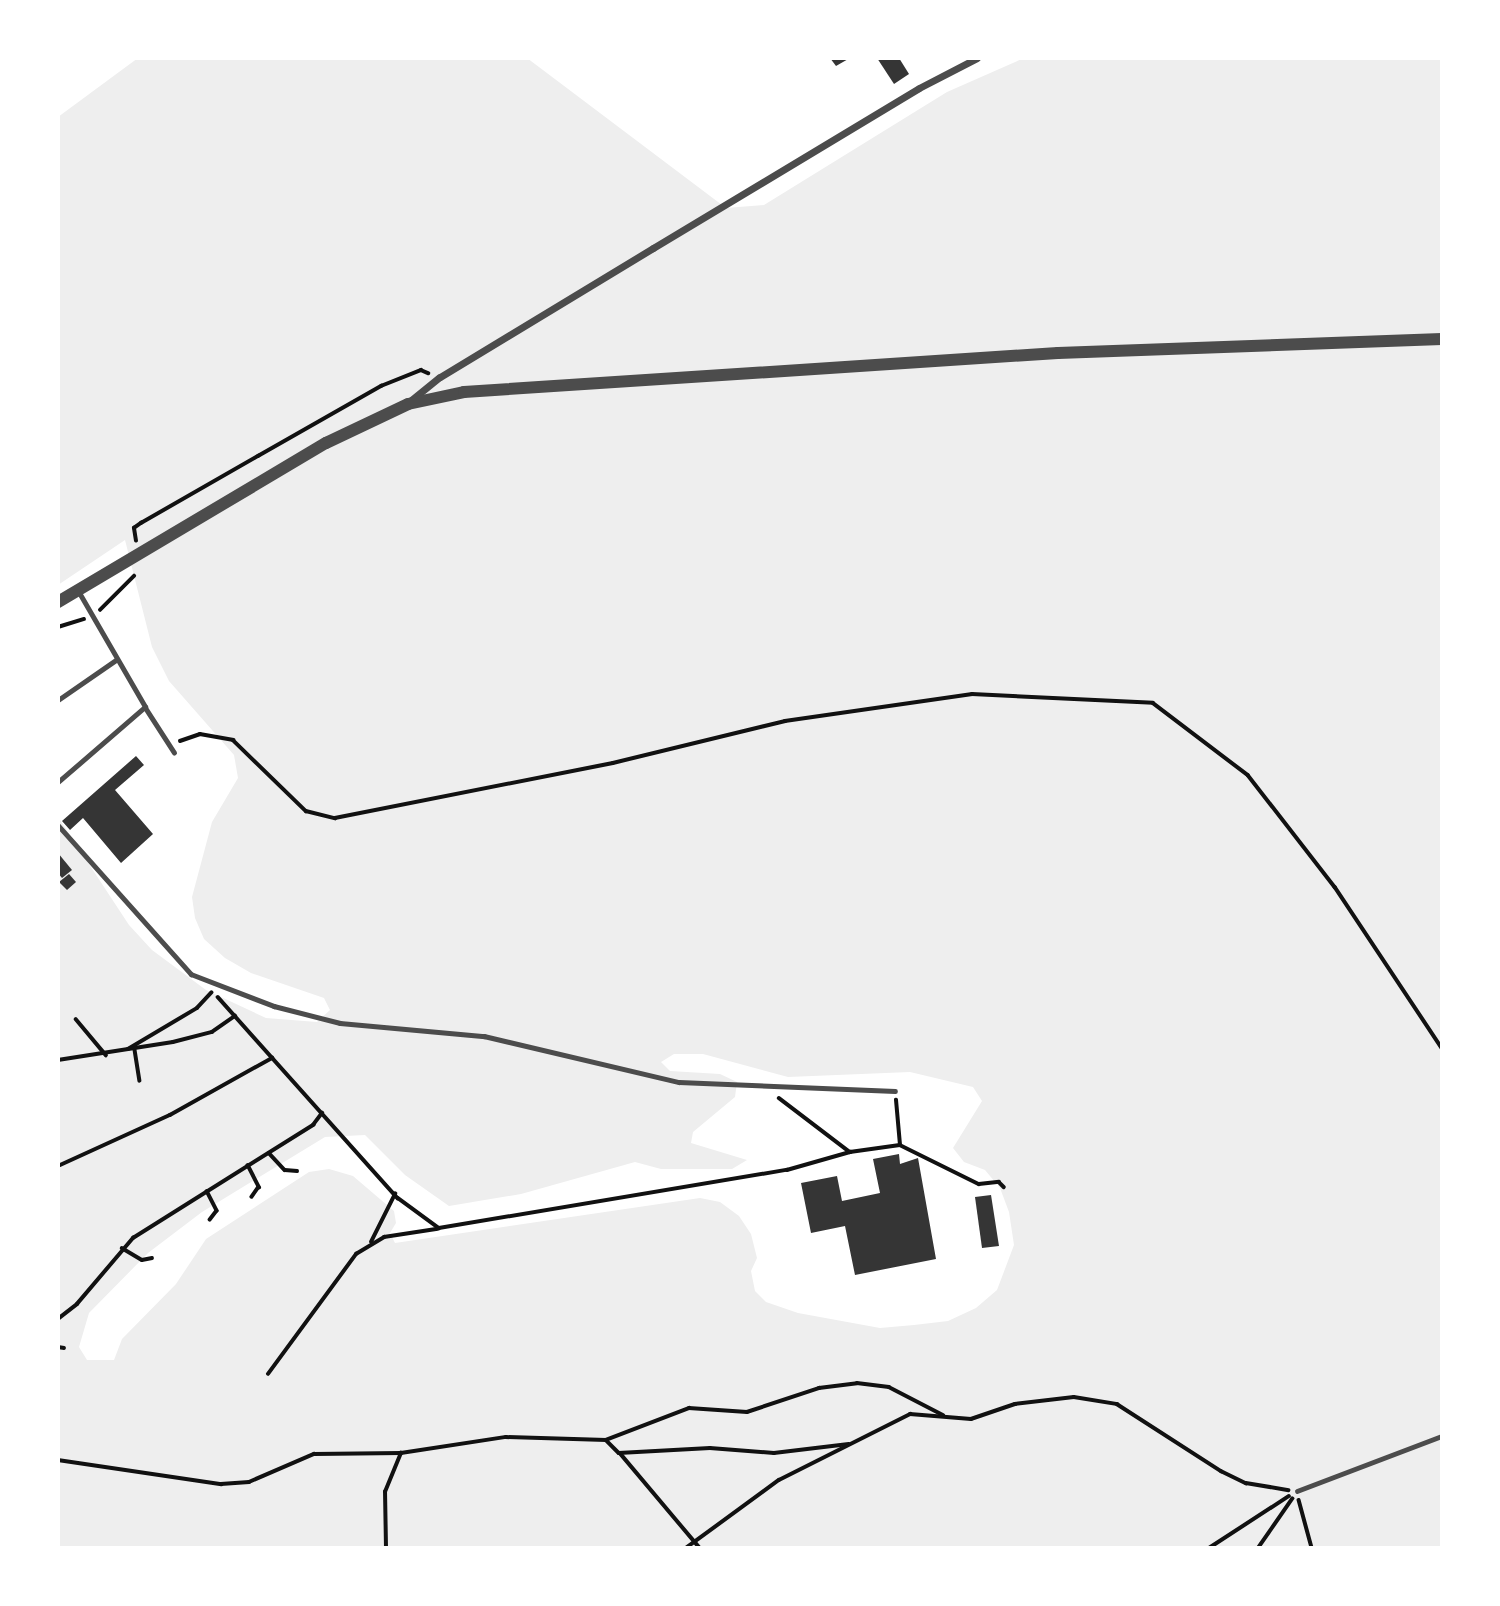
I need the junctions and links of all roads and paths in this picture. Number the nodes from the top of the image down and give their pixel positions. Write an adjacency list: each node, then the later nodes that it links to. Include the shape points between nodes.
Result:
1 (977, 58): 3 (street, via 919,88)
2 (1442, 339): 4 (street, via 1058,353 502,388)
3 (440, 377): 4 (street); 5 (path, via 421,370 381,386 141,523 133,533)
4 (408, 404): 5 (street, via 326,443)
5 (142, 551): 7 (street)
6 (136, 573): 9 (path)
7 (78, 590): 8 (street); 9 (lane)
8 (58, 602)
9 (92, 615): 10 (path); 11 (lane)
10 (58, 627)
11 (117, 660): 12 (lane); 13 (lane)
12 (58, 700)
13 (145, 708): 14 (lane); 16 (lane)
14 (168, 744): 15 (lane); 22 (path, via 200,734 233,740 306,811 334,818 613,763 785,721 972,694 1153,703 1248,775 1335,887)
15 (174, 752)
16 (58, 782)
17 (58, 825): 18 (lane, via 169,955)
18 (201, 979): 19 (path); 30 (lane, via 274,1006 340,1023 484,1036 679,1082)
19 (212, 991): 20 (path); 24 (path, via 197,1008)
20 (235, 1016): 23 (path, via 212,1032); 26 (path)
21 (76, 1019): 25 (path)
22 (1442, 1048)
23 (135, 1049): 24 (path); 29 (path)
24 (124, 1052): 25 (path)
25 (106, 1055): 27 (path)
26 (272, 1058): 32 (path); 36 (path, via 170,1115)
27 (60, 1060): 28 (path)
28 (58, 1067)
29 (140, 1081)
30 (763, 1085): 31 (lane); 34 (path)
31 (895, 1091): 33 (path)
32 (322, 1113): 35 (path, via 313,1125); 41 (path)
33 (900, 1145): 34 (path); 39 (path, via 979,1184 999,1182)
34 (850, 1152): 44 (path, via 787,1170)
35 (269, 1153): 37 (path); 38 (path, via 285,1170)
36 (58, 1166)
37 (248, 1166): 40 (path); 42 (path, via 259,1187)
38 (297, 1171)
39 (1004, 1187)
40 (207, 1191): 43 (path, via 217,1211); 46 (path)
41 (395, 1194): 44 (path); 45 (path)
42 (252, 1197)
43 (209, 1220)
44 (439, 1228): 45 (path)
45 (370, 1244): 51 (path, via 356,1254)
46 (122, 1248): 47 (path, via 142,1260); 48 (path, via 77,1304)
47 (152, 1258)
48 (58, 1319)
49 (58, 1347): 50 (path)
50 (64, 1348)
51 (268, 1374)
52 (944, 1416): 54 (path, via 889,1387 857,1383 819,1388 747,1412 689,1408); 55 (path, via 910,1414); 59 (path, via 971,1419 1015,1404 1074,1397 1100,1399 1137,1416 1221,1471 1247,1483)
53 (1442, 1436): 59 (lane)
54 (606, 1440): 56 (path, via 506,1437); 57 (path)
55 (848, 1444): 57 (path, via 774,1453 710,1448); 60 (path, via 779,1480)
56 (401, 1453): 58 (path, via 314,1454 248,1482 221,1484); 61 (path, via 385,1492)
57 (619, 1453): 60 (path)
58 (58, 1460)
59 (1297, 1491): 64 (path); 65 (path); 66 (path)
60 (695, 1542): 62 (path); 63 (path)
61 (386, 1548)
62 (686, 1548)
63 (700, 1548)
64 (1209, 1548)
65 (1258, 1548)
66 (1312, 1548)

